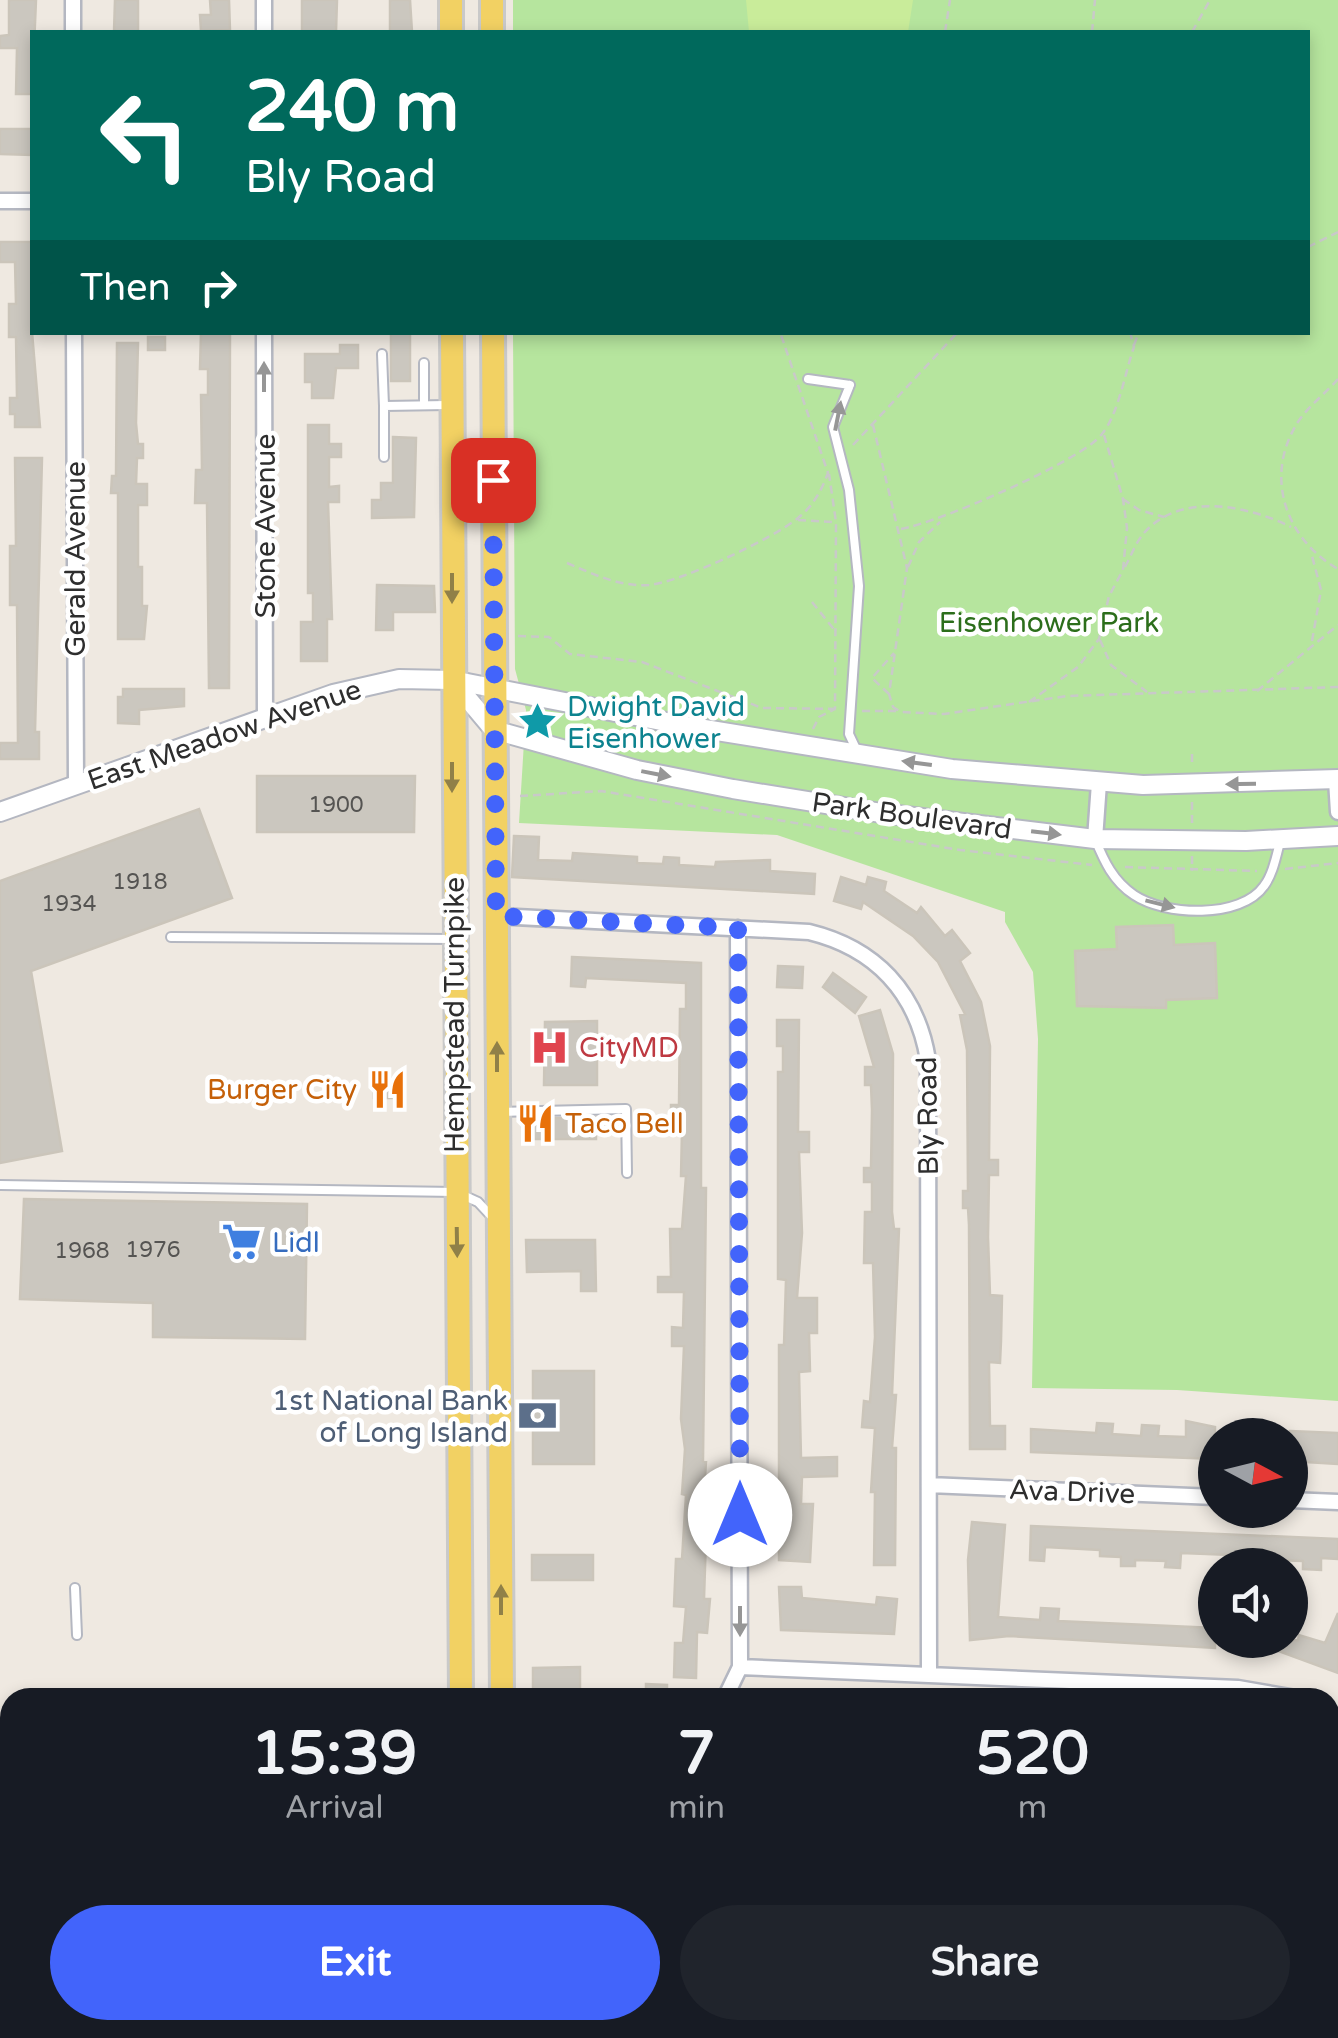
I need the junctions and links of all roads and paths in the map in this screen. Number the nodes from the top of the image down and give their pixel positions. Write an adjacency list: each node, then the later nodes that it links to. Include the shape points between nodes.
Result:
1 (73, 0): 8 (street)
2 (264, 0): 9 (street)
3 (451, 0): 10 (main road)
4 (492, 0): 11 (main road)
5 (950, 0): 12 (path)
6 (1095, 0): 13 (path)
7 (1210, 0): 14 (path)
8 (73, 30)
9 (264, 30)
10 (451, 30)
11 (492, 30)
12 (945, 30)
13 (1092, 30)
14 (1193, 30)
15 (0, 201): 16 (street)
16 (30, 201)
17 (1338, 232): 18 (path)
18 (1310, 246)
19 (74, 335): 78 (street, Gerald Avenue)
20 (264, 335): 70 (street, Stone Avenue, one-way to 20)
21 (452, 335): 33 (main road, Hempstead Turnpike)
22 (493, 335): 62 (main road, Hempstead Turnpike)
23 (781, 335): 39 (path)
24 (955, 335): 35 (path)
25 (1131, 335): 27 (path)
26 (1138, 335): 27 (path)
27 (1134, 347): 36 (path)
28 (382, 354): 34 (lane)
29 (424, 363): 32 (lane)
30 (808, 379): 68 (lane, one-way to 30, via 860,586 849,490 833,427 850,385)
31 (1338, 380): 45 (path, via 1296,424 1279,468)
32 (424, 405): 33 (lane); 34 (lane)
33 (452, 405): 60 (main road, Hempstead Turnpike, one-way to 60)
34 (384, 406): 38 (lane)
35 (872, 425): 37 (path); 46 (path)
36 (1104, 433): 40 (path); 43 (path, via 1078,455)
37 (852, 446)
38 (384, 457)
39 (828, 473): 42 (path, via 817,499); 44 (path)
40 (1123, 499): 41 (path); 51 (path)
41 (1166, 518): 45 (path, via 1205,506 1257,510); 51 (path, via 1144,532)
42 (796, 520): 44 (path); 48 (path, via 703,568 650,585 606,580)
43 (942, 520): 46 (path); 49 (path, via 919,542)
44 (836, 522): 54 (path)
45 (1292, 528): 47 (path)
46 (901, 529): 49 (path)
47 (1312, 554): 50 (path); 57 (path, via 1321,590)
48 (567, 562)
49 (907, 568): 59 (path)
50 (1338, 569)
51 (1123, 570): 56 (path)
52 (812, 602): 54 (path)
53 (1338, 625): 57 (path)
54 (838, 634): 58 (path); 67 (path)
55 (511, 636): 67 (path, via 549,637 570,654 642,662 762,708)
56 (1099, 639): 63 (path, via 1111,665); 66 (path, via 1078,667)
57 (1312, 644): 64 (path)
58 (844, 645)
59 (895, 652): 65 (path); 65 (path, via 872,678)
60 (452, 680): 62 (street, East Meadow Avenue); 70 (street, East Meadow Avenue, via 373,682); 71 (street); 95 (main road, Hempstead Turnpike, one-way to 95)
61 (1338, 687): 64 (path)
62 (494, 690): 71 (main road, Hempstead Turnpike); 74 (street, Park Boulevard)
63 (1147, 692): 64 (path); 66 (path)
64 (1256, 692)
65 (890, 694): 69 (path)
66 (1026, 704): 69 (path, via 944,714)
67 (835, 709): 68 (path); 72 (path, via 819,717)
68 (852, 710): 69 (path); 74 (lane, via 849,734)
69 (899, 711)
70 (265, 719): 78 (street, East Meadow Avenue)
71 (494, 730): 85 (street, Park Boulevard, one-way to 85, via 714,785); 92 (main road, Hempstead Turnpike)
72 (810, 734)
73 (1192, 754): 75 (path)
74 (858, 755): 77 (street, Park Boulevard, one-way to 74)
75 (1192, 772)
76 (1337, 780): 77 (street, Park Boulevard, one-way to 77); 82 (street, Park Boulevard)
77 (1099, 783): 85 (street)
78 (76, 786): 81 (street, East Meadow Avenue)
79 (1192, 795): 83 (path)
80 (520, 796): 89 (path, via 602,791 960,850)
81 (0, 812)
82 (1338, 812)
83 (1192, 830)
84 (1338, 836): 86 (street, Park Boulevard)
85 (1095, 839): 86 (street, Park Boulevard); 89 (lane)
86 (1282, 839): 91 (lane)
87 (1192, 849): 90 (path)
88 (1338, 863): 91 (path)
89 (1106, 866): 90 (path); 91 (lane, one-way to 91, via 1134,896 1177,908 1226,908 1249,900)
90 (1192, 871): 91 (path)
91 (1272, 871)
92 (496, 916): 93 (street, Bly Road); 96 (main road, Hempstead Turnpike, one-way to 92)
93 (738, 928): 101 (street, Bly Road, via 809,932 858,949 905,992 924,1035); 107 (street, one-way to 107)
94 (171, 937): 95 (lane)
95 (454, 939): 99 (main road, Hempstead Turnpike)
96 (497, 1112): 97 (lane, via 626,1109); 100 (main road, Hempstead Turnpike)
97 (627, 1172)
98 (0, 1185): 99 (lane)
99 (456, 1192): 100 (lane, via 485,1208); 109 (main road, Hempstead Turnpike, one-way to 109)
100 (498, 1225): 110 (main road, Hempstead Turnpike, one-way to 100)
101 (929, 1485): 102 (street, Ava Drive); 108 (street, Bly Road)
102 (1198, 1495)
103 (1308, 1501): 104 (street)
104 (1338, 1502)
105 (75, 1588): 106 (lane)
106 (77, 1635)
107 (740, 1667): 108 (street); 111 (street)
108 (930, 1674): 112 (street)
109 (460, 1688)
110 (502, 1688)
111 (731, 1688)
112 (1238, 1688)

